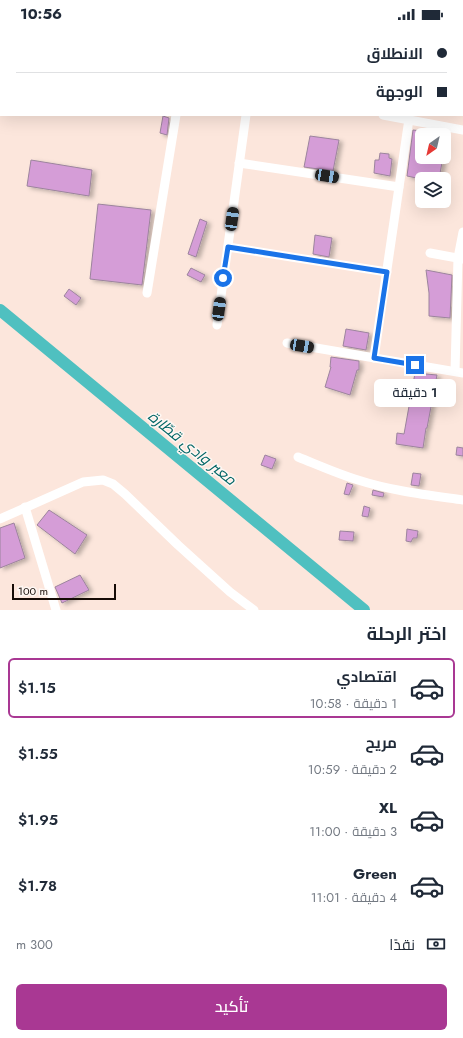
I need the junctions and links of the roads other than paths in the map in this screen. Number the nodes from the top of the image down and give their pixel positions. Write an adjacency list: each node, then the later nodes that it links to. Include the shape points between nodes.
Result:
1 (176, 116): 13 (street)
2 (246, 116): 6 (street)
3 (397, 116): 4 (street)
4 (409, 119): 5 (street); 7 (street)
5 (463, 130)
6 (240, 163): 7 (street); 9 (street)
7 (399, 187): 12 (street)
8 (463, 232): 11 (street)
9 (228, 247): 12 (street); 14 (street)
10 (430, 253): 11 (street)
11 (461, 258): 17 (street)
12 (387, 272): 16 (street)
13 (146, 293)
14 (217, 325)
15 (287, 343): 16 (street)
16 (374, 358): 17 (street)
17 (459, 372)
18 (298, 457): 19 (street, via 377,486)
19 (463, 500)
20 (25, 508): 21 (street); 22 (street); 23 (street, via 83,482 102,480 113,484 230,592)
21 (0, 519)
22 (56, 610)
23 (254, 610)

